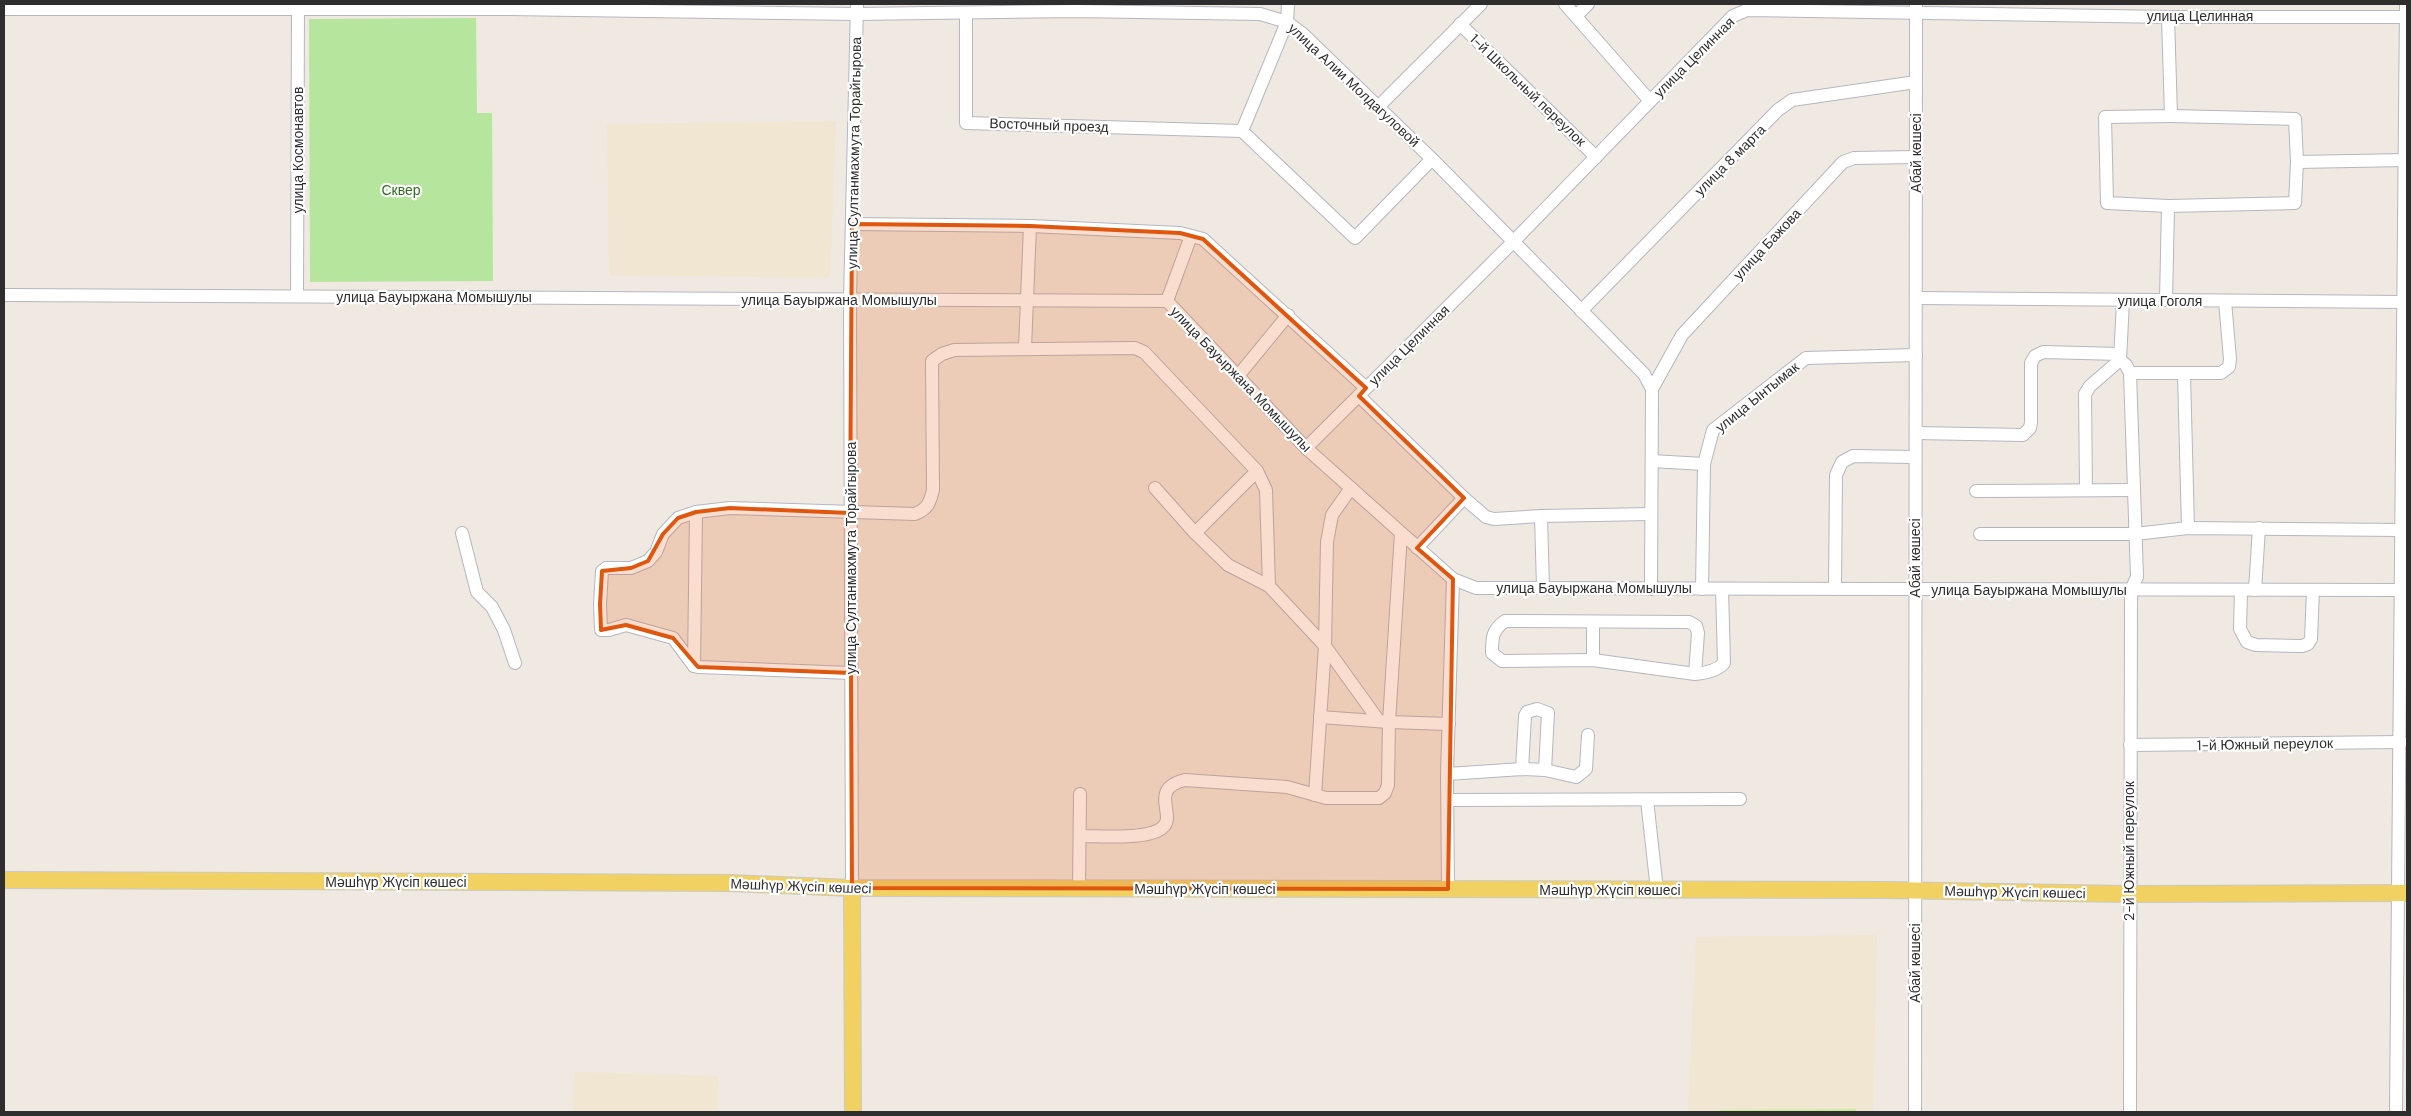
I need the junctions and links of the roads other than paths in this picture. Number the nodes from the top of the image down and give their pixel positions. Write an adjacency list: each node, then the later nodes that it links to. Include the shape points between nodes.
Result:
1 (1288, 4): 14 (street)
2 (1481, 4): 15 (street)
3 (1565, 4): 11 (street)
4 (1588, 4): 11 (street)
5 (298, 6): 8 (street, улица Алии Молдагуловой); 9 (street, улица Алии Молдагуловой); 32 (street, улица Космонавтов)
6 (1916, 7): 12 (street, улица Целинная); 16 (street, Абай көшесі); 17 (street, улица Целинная, via 1747,10 1733,16)
7 (1076, 8): 10 (street, улица Алии Молдагуловой); 14 (street, улица Алии Молдагуловой, via 1260,14)
8 (4, 9)
9 (857, 9): 10 (street, улица Алии Молдагуловой); 27 (street, улица Султанмахмута Торайгырова)
10 (966, 13): 20 (street, Восточный проезд, via 966,123)
11 (1576, 16): 17 (street)
12 (2168, 17): 13 (street, улица Целинная); 19 (street)
13 (2406, 20): 24 (street)
14 (1287, 22): 18 (street, улица Алии Молдагуловой); 20 (street)
15 (1460, 24): 18 (street); 21 (street, 1-й Школьный переулок)
16 (1916, 82): 22 (street, Абай көшесі); 41 (street, улица 8 марта, via 1792,100 1778,110)
17 (1650, 101): 21 (street, улица Целинная)
18 (1378, 106): 23 (street, улица Алии Молдагуловой)
19 (2172, 116): 25 (street, via 2295,119); 26 (street, via 2105,117 2107,203)
20 (1242, 131): 23 (street, via 1355,238)
21 (1596, 156): 30 (street, улица Целинная)
22 (1916, 157): 33 (street, Абай көшесі); 49 (street, улица Бажова, via 1854,158 1843,162 1682,335)
23 (1432, 159): 30 (street, улица Алии Молдагуловой)
24 (2406, 160): 25 (street); 40 (street)
25 (2297, 162): 26 (street, via 2295,203)
26 (2168, 206): 35 (street)
27 (852, 224): 28 (street); 34 (street, улица Султанмахмута Торайгырова)
28 (1030, 226): 29 (street); 36 (street)
29 (1191, 236): 37 (street); 42 (street, via 1203,239)
30 (1513, 242): 41 (street, улица Алии Молдагуловой); 50 (street, улица Целинная)
31 (4, 295): 32 (street, улица Бауыржана Момышулы)
32 (297, 296): 34 (street, улица Бауыржана Момышулы)
33 (1916, 298): 38 (street, улица Гоголя); 44 (street, Абай көшесі)
34 (850, 300): 36 (street, улица Бауыржана Момышулы); 65 (street, улица Султанмахмута Торайгырова)
35 (2166, 300): 38 (street, улица Гоголя); 39 (street, улица Гоголя)
36 (1027, 301): 37 (street, улица Бауыржана Момышулы); 43 (street)
37 (1167, 301): 48 (street, улица Бауыржана Момышулы)
38 (2123, 301): 45 (street)
39 (2225, 301): 40 (street, улица Гоголя); 47 (street, via 2229,367 2221,373)
40 (2404, 302): 51 (street)
41 (1581, 311): 49 (street, улица Алии Молдагуловой, via 1644,374)
42 (1288, 315): 48 (street); 50 (street)
43 (1025, 348): 57 (street, via 1135,348 1144,352); 65 (street, via 954,350 932,361 933,490 930,502 924,511 915,514)
44 (1916, 355): 52 (street, Абай көшесі); 56 (street, улица Ынтымак, via 1806,358 1713,430)
45 (2120, 357): 46 (street); 52 (street, via 2043,352 2034,356 2030,362 2032,422 2023,435); 60 (street, via 2085,394)
46 (2130, 373): 47 (street); 61 (street, 2-й Южный переулок)
47 (2184, 374): 68 (street)
48 (1238, 376): 53 (street, улица Бауыржана Момышулы)
49 (1652, 389): 55 (street)
50 (1362, 392): 53 (street, улица Целинная); 63 (street)
51 (2405, 409): 70 (street)
52 (1916, 433): 54 (street, Абай көшесі)
53 (1306, 448): 59 (street, улица Бауыржана Момышулы)
54 (1915, 457): 83 (street, via 1853,456 1842,462 1836,475); 84 (street, Абай көшесі)
55 (1652, 461): 56 (street); 66 (street)
56 (1704, 464): 81 (street, улица Ынтымак)
57 (1257, 470): 72 (street); 78 (street, via 1266,490)
58 (1155, 488): 72 (street)
59 (1351, 488): 73 (street, улица Бауыржана Момышулы); 91 (street, via 1332,515 1327,542)
60 (2086, 490): 61 (street); 62 (street)
61 (2134, 490): 75 (street, 2-й Южный переулок)
62 (1976, 491)
63 (1464, 498): 67 (street, via 1486,517 1494,519); 76 (street)
64 (696, 512): 65 (street, via 730,508); 94 (street); 94 (street, via 678,518 663,534 656,552 648,561 631,568 606,568 602,571 600,604 601,630 626,625 673,638)
65 (850, 513): 95 (street, улица Султанмахмута Торайгырова)
66 (1651, 514): 67 (street); 80 (street)
67 (1541, 516): 79 (street)
68 (2188, 528): 69 (street); 75 (street)
69 (2258, 528): 70 (street); 87 (street)
70 (2401, 530): 89 (street)
71 (462, 533): 93 (street, via 477,592 492,607)
72 (1195, 533): 78 (street, via 1228,565)
73 (1401, 533): 76 (street, улица Бауыржана Момышулы); 98 (street)
74 (1980, 534): 75 (street)
75 (2135, 534): 85 (street, 2-й Южный переулок, via 2137,576)
76 (1417, 548): 77 (street, улица Бауыржана Момышулы)
77 (1453, 579): 79 (street, улица Бауыржана Момышулы, via 1476,588); 99 (street)
78 (1269, 586): 91 (street)
79 (1543, 588): 80 (street, улица Бауыржана Момышулы)
80 (1651, 588): 81 (street, улица Бауыржана Момышулы)
81 (1702, 589): 82 (street, улица Бауыржана Момышулы)
82 (1722, 589): 83 (street, улица Бауыржана Момышулы); 96 (street, via 1724,663)
83 (1835, 589): 84 (street, улица Бауыржана Момышулы)
84 (1915, 590): 85 (street, улица Бауыржана Момышулы); 117 (street, Абай көшесі)
85 (2131, 590): 86 (street, улица Бауыржана Момышулы); 102 (street, 2-й Южный переулок)
86 (2241, 590): 87 (street, улица Бауыржана Момышулы); 88 (street, via 2240,629 2247,642 2302,646 2311,639)
87 (2255, 590): 88 (street, улица Бауыржана Момышулы)
88 (2313, 590): 89 (street, улица Бауыржана Момышулы)
89 (2400, 590): 101 (street)
90 (1592, 622): 92 (street); 92 (street, via 1504,621 1496,626 1492,653 1502,661); 96 (street, via 1689,622 1696,626 1698,633)
91 (1325, 646): 97 (street); 98 (street)
92 (1593, 660): 96 (street)
93 (515, 663)
94 (694, 666): 95 (street)
95 (851, 673): 113 (street, улица Султанмахмута Торайгырова)
96 (1696, 674)
97 (1320, 717): 98 (street); 107 (street)
98 (1384, 721): 99 (street); 107 (street, via 1388,785 1385,793 1379,798)
99 (1449, 724): 105 (street)
100 (1588, 735): 104 (street, via 1586,769 1582,774 1576,776)
101 (2401, 742): 102 (street, 1-й Южный переулок); 118 (street)
102 (2130, 745): 119 (street, 2-й Южный переулок)
103 (1522, 769): 104 (street); 104 (street, via 1525,716 1536,709 1548,713); 105 (street)
104 (1544, 770)
105 (1447, 774): 109 (street)
106 (1080, 794): 111 (street)
107 (1315, 795): 111 (street, via 1287,786 1173,782 1167,790 1164,805 1167,820 1157,832)
108 (1740, 799): 110 (street)
109 (1448, 800): 110 (street); 115 (street)
110 (1647, 800): 116 (street)
111 (1081, 836): 114 (street)
112 (4, 880): 113 (main road, Мәшһүр Жүсіп көшесі, via 730,883)
113 (852, 888): 114 (main road, Мәшһүр Жүсіп көшесі); 120 (main road, улица Султанмахмута Торайгырова)
114 (1079, 889): 115 (main road, Мәшһүр Жүсіп көшесі)
115 (1448, 890): 116 (main road, Мәшһүр Жүсіп көшесі)
116 (1657, 890): 117 (main road, Мәшһүр Жүсіп көшесі)
117 (1915, 890): 119 (main road, Мәшһүр Жүсіп көшесі); 121 (street, Абай көшесі)
118 (2403, 893): 119 (main road, Мәшһүр Жүсіп көшесі); 123 (street)
119 (2129, 894): 122 (street, 2-й Южный переулок)
120 (853, 1112)
121 (1915, 1112)
122 (2130, 1112)
123 (2396, 1112)

